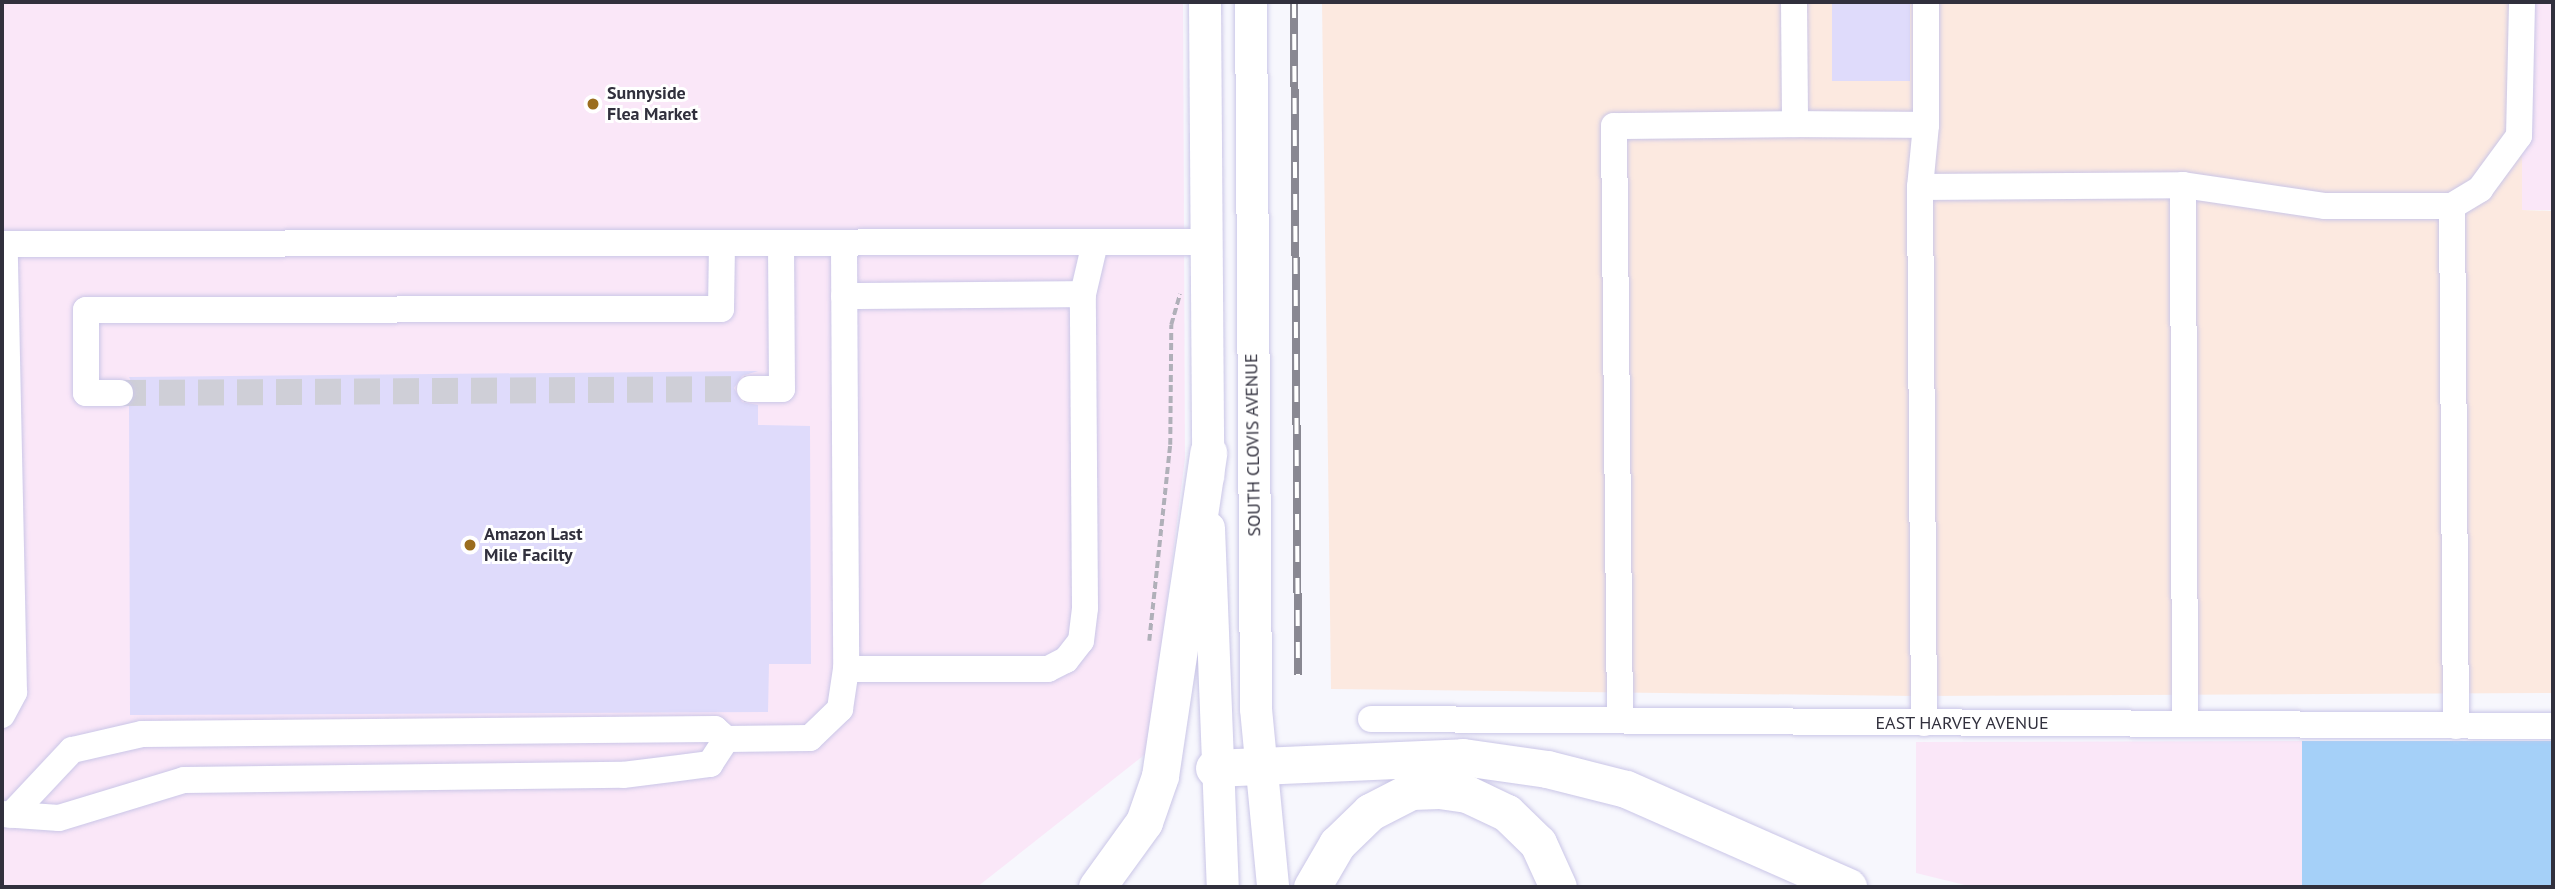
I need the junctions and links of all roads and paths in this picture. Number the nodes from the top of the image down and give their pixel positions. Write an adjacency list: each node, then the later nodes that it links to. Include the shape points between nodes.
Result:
1 (1205, 2): 11 (main road)
2 (1251, 2): 23 (main road, SOUTH CLOVIS AVENUE)
3 (1794, 2): 6 (lane)
4 (1926, 2): 7 (lane)
5 (2522, 2): 10 (lane, via 2519,136 2480,189)
6 (1795, 124): 7 (lane); 28 (lane, via 1614,126)
7 (1926, 125): 9 (lane)
8 (2183, 185): 9 (lane); 10 (lane, via 2325,206); 30 (lane)
9 (1920, 187): 29 (lane)
10 (2452, 206): 31 (lane)
11 (1206, 242): 12 (lane); 22 (main road); 23 (main road, via 1229,263 1234,460)
12 (1095, 243): 16 (lane); 18 (lane)
13 (4, 244): 14 (lane); 26 (lane, via 14,692)
14 (722, 246): 15 (lane); 21 (lane, via 722,309 86,310 86,393)
15 (781, 246): 16 (lane); 20 (lane, via 782,389)
16 (844, 246): 19 (lane)
17 (1180, 283): 24 (path, via 1171,325 1170,445)
18 (1083, 294): 19 (lane); 25 (lane, via 1081,641 1066,660 1048,669)
19 (844, 296): 25 (lane)
20 (750, 389)
21 (120, 393)
22 (1208, 453): 35 (main road); 37 (highway, via 1160,776 1144,822)
23 (1254, 562): 34 (main road, SOUTH CLOVIS AVENUE)
24 (1148, 650)
25 (846, 669): 33 (lane, via 840,709 810,738)
26 (2, 715)
27 (1371, 719): 28 (lane, EAST HARVEY AVENUE)
28 (1619, 720): 29 (lane, EAST HARVEY AVENUE)
29 (1924, 723): 30 (lane, EAST HARVEY AVENUE)
30 (2185, 724): 31 (lane, EAST HARVEY AVENUE)
31 (2456, 726): 32 (lane, EAST HARVEY AVENUE)
32 (2553, 726)
33 (726, 740): 36 (lane, via 710,764 623,775 184,780 59,818); 36 (lane, via 715,729 142,734 72,750)
34 (1259, 765): 35 (highway); 39 (main road, SOUTH CLOVIS AVENUE); 42 (highway, via 1462,757 1547,769 1626,789)
35 (1214, 768): 38 (main road)
36 (6, 814)
37 (1097, 887)
38 (1223, 887)
39 (1273, 887)
40 (1312, 887): 41 (highway, via 1337,844 1370,812 1411,791 1439,790 1507,813 1538,843)
41 (1558, 887)
42 (1848, 887)

